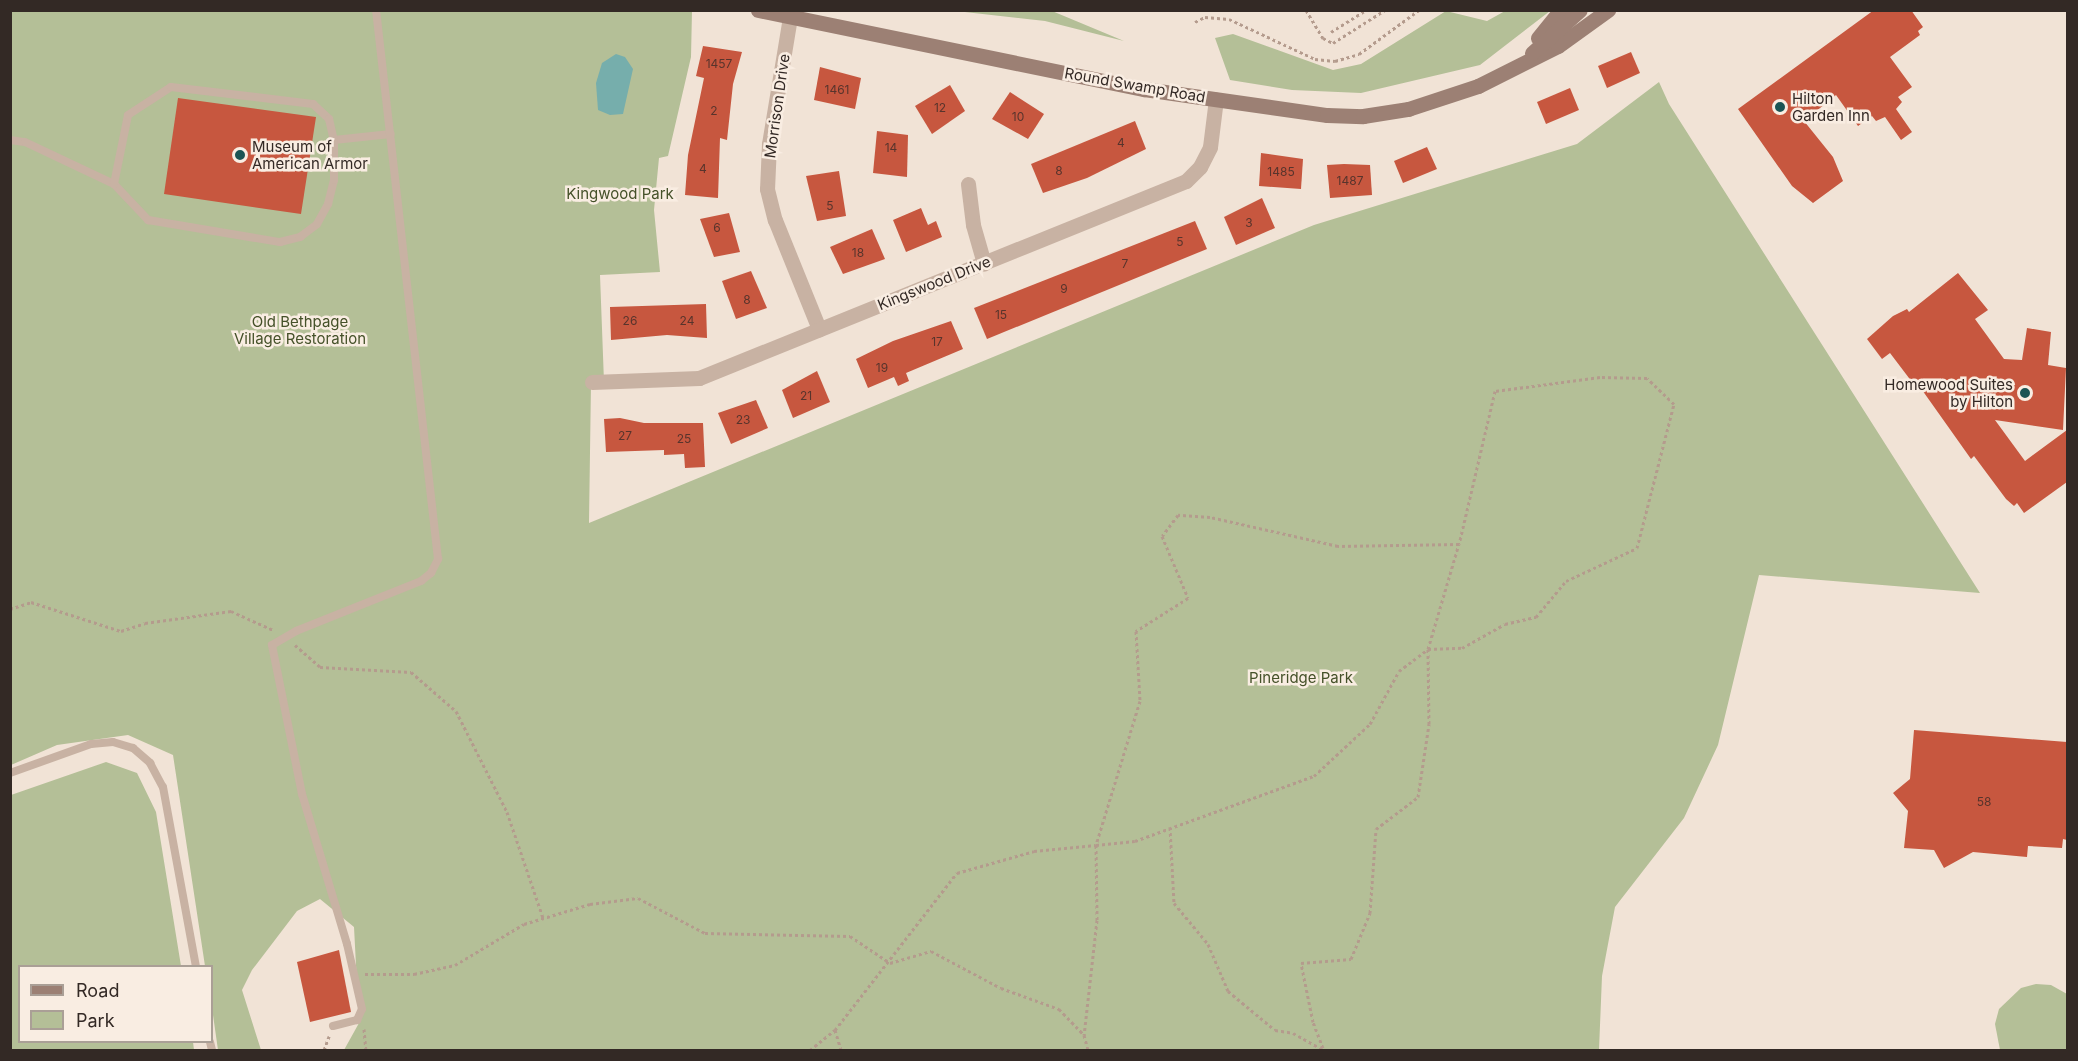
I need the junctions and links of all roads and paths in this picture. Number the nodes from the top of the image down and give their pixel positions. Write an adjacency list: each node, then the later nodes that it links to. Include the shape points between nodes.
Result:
1 (376, 10): 15 (lane)
2 (758, 10): 10 (main road, Round Swamp Road)
3 (1306, 10): 5 (path, via 1329,43)
4 (1366, 10): 12 (path)
5 (1385, 10)
6 (1419, 10): 11 (path, via 1359,54 1335,61 1305,55 1238,21 1211,16)
7 (1561, 10): 13 (main road)
8 (1580, 10): 13 (main road, Round Swamp Road)
9 (1608, 10): 13 (main road, Round Swamp Road, via 1558,46)
10 (790, 17): 14 (main road, Round Swamp Road, via 1144,89); 21 (street, Morrison Drive, via 769,144 767,189 775,220)
11 (1195, 22)
12 (1331, 32)
13 (1509, 72): 14 (main road, Round Swamp Road, via 1430,103 1385,114 1327,115)
14 (1216, 99): 20 (street, Kingswood Drive, via 1210,147 1200,167 1186,181)
15 (391, 134): 17 (lane); 25 (lane, via 438,559 431,573 421,581)
16 (10, 140): 18 (lane, via 25,142)
17 (334, 140): 18 (lane, via 329,119 313,104 183,86 159,92 128,115); 18 (lane, via 334,180 328,204 317,224 300,237 280,242 148,220)
18 (114, 184)
19 (968, 184): 20 (street, via 973,225)
20 (984, 263): 21 (street, Kingswood Drive)
21 (819, 329): 22 (street, Kingswood Drive, via 699,378)
22 (592, 382)
23 (1459, 544): 26 (path); 26 (path, via 1495,391 1600,377 1647,378 1674,404 1637,548 1566,581 1536,617 1505,624 1462,648); 29 (path, via 1338,546 1210,517 1178,515 1162,536 1188,598 1136,631 1140,700)
24 (10, 609): 25 (path, via 31,602 121,632 145,623 231,611)
25 (286, 636): 30 (path, via 320,667 411,672 456,711 507,812); 33 (lane, via 272,645 271,651 283,712)
26 (1428, 649): 28 (path, via 1399,671 1370,724 1314,776); 37 (path, via 1428,724 1418,797 1377,829 1371,913 1351,959 1301,963 1313,1022)
27 (10, 773): 32 (lane, via 91,744 113,742 133,748 150,763 163,787)
28 (1170, 827): 29 (path, via 1135,841); 37 (path, via 1174,903 1208,944 1228,991 1275,1030 1293,1033)
29 (1096, 845): 31 (path, via 1034,851 957,873); 36 (path, via 1097,920)
30 (543, 918): 31 (path, via 590,904 638,898 705,933 850,936); 33 (path, via 524,924 455,965 414,974)
31 (890, 963): 35 (path); 36 (path, via 931,951 1001,988 1059,1009)
32 (196, 965)
33 (354, 975): 34 (lane, via 362,1009 357,1020)
34 (333, 1026)
35 (835, 1030): 38 (path); 39 (path)
36 (1084, 1035): 40 (path)
37 (1324, 1049)
38 (810, 1050)
39 (841, 1050)
40 (1088, 1050)

